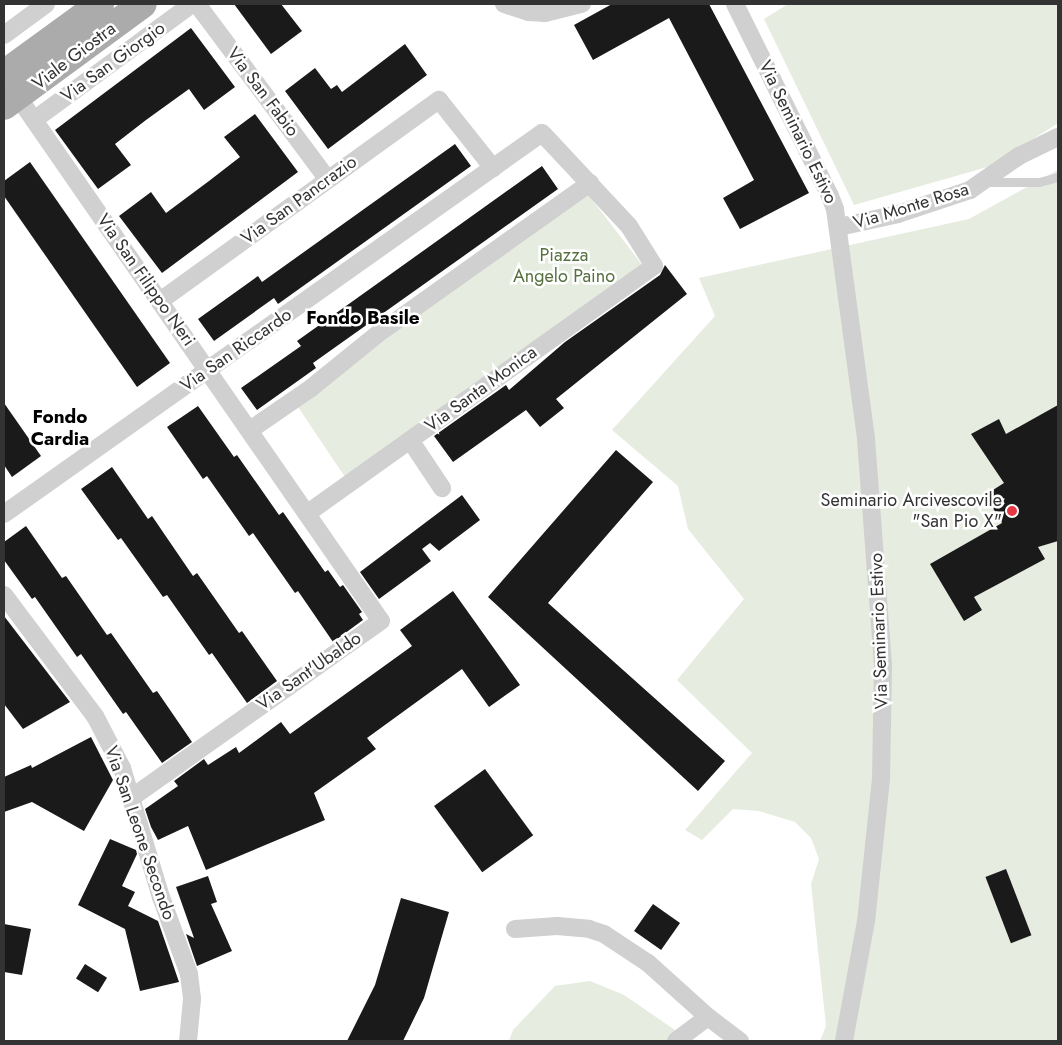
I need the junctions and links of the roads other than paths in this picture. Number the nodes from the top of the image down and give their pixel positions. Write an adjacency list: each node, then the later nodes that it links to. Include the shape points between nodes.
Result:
1 (46, 4): 9 (street)
2 (100, 4): 10 (main road, Viale Giostra)
3 (143, 4): 10 (main road, Viale Giostra)
4 (192, 4): 11 (street, Via San Giorgio)
5 (197, 4): 15 (street, Via San Fabio)
6 (504, 4): 7 (street, via 528,12 545,13)
7 (582, 4)
8 (735, 4): 18 (street, Via Seminario Estivo, via 830,196)
9 (4, 35)
10 (8, 92): 11 (street, Via San Filippo Neri)
11 (34, 120): 19 (street, Via San Filippo Neri)
12 (1058, 136): 16 (street, Via Monte Rosa, via 1019,156)
13 (494, 168): 15 (street, Via San Pancrazio, via 439,100); 17 (street, Via San Riccardo, via 542,134); 20 (street, Via San Riccardo)
14 (1058, 177): 16 (lane, via 1039,182)
15 (328, 180): 19 (street, Via San Pancrazio)
16 (985, 182): 18 (street, Via Monte Rosa, via 906,212)
17 (590, 183): 21 (street, via 379,333 311,388); 22 (street, Via Santa Monica, via 629,226 654,266)
18 (839, 227): 33 (street, Via Seminario Estivo, via 866,440 883,664 881,779 874,851 866,921)
19 (160, 301): 20 (street, Via San Filippo Neri)
20 (208, 370): 21 (street, Via San Filippo Neri); 25 (street, Via San Riccardo)
21 (250, 430): 24 (street, Via San Filippo Neri)
22 (410, 440): 23 (street); 24 (street, Via Santa Monica)
23 (442, 488)
24 (308, 513): 27 (street, Via Sant'Ubaldo, via 381,620)
25 (4, 514)
26 (4, 595): 27 (street, Via San Leone Secondo, via 95,716 122,768)
27 (131, 798): 30 (street, Via San Leone Secondo, via 189,974 192,999)
28 (515, 929): 29 (street, via 565,926 604,934 648,963)
29 (708, 1017): 31 (street); 32 (street)
30 (188, 1041)
31 (676, 1041)
32 (740, 1041)
33 (844, 1041)

